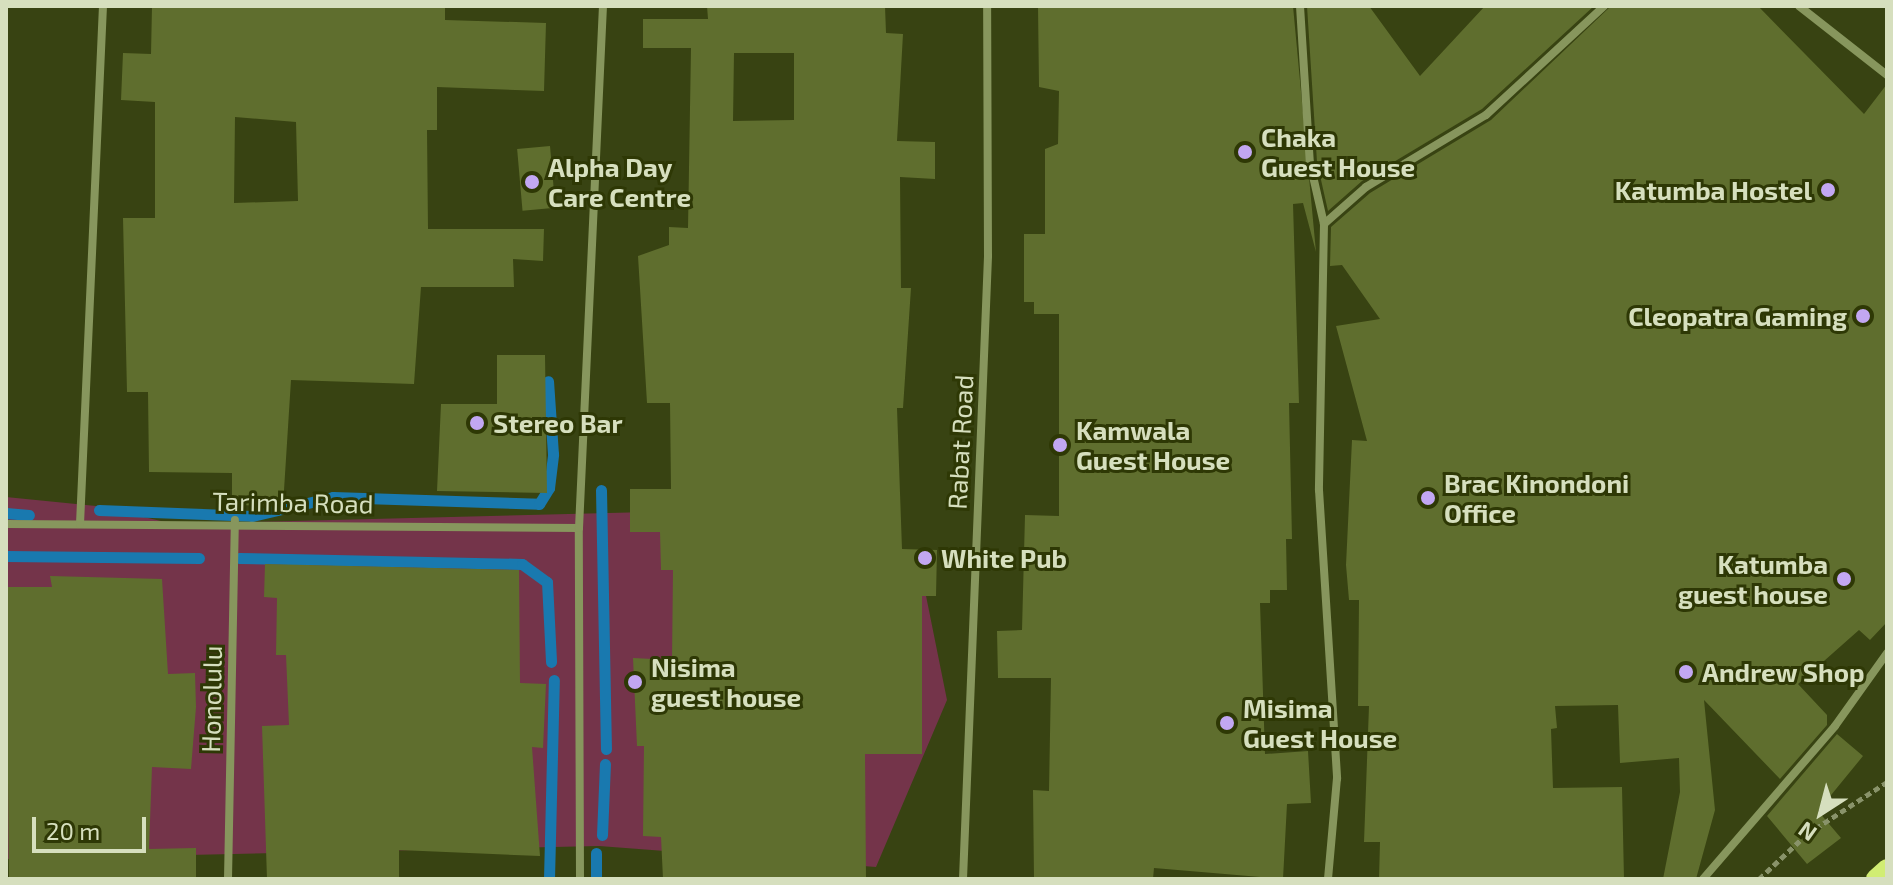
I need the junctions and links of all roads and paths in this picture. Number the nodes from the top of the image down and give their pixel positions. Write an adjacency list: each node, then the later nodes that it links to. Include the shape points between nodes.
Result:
1 (103, 6): 11 (street)
2 (603, 6): 12 (street)
3 (987, 6): 18 (street, Rabat Road, via 988,256)
4 (1300, 6): 8 (street, via 1310,163)
5 (1604, 6): 8 (street, via 1486,115 1366,187)
6 (1799, 6): 7 (street)
7 (1887, 75)
8 (1324, 224): 19 (street, via 1319,474 1337,778)
9 (235, 520): 11 (street, Tarimba Road); 12 (street, Tarimba Road); 16 (street, Honolulu)
10 (6, 524): 11 (street, Tarimba Road)
11 (80, 524)
12 (579, 528): 17 (street)
13 (1887, 653): 20 (street, via 1835,726)
14 (1887, 782): 21 (path, via 1807,834)
15 (1887, 869): 22 (main road)
16 (228, 879)
17 (580, 879)
18 (963, 879)
19 (1328, 879)
20 (1703, 879)
21 (1759, 879)
22 (1876, 879)

